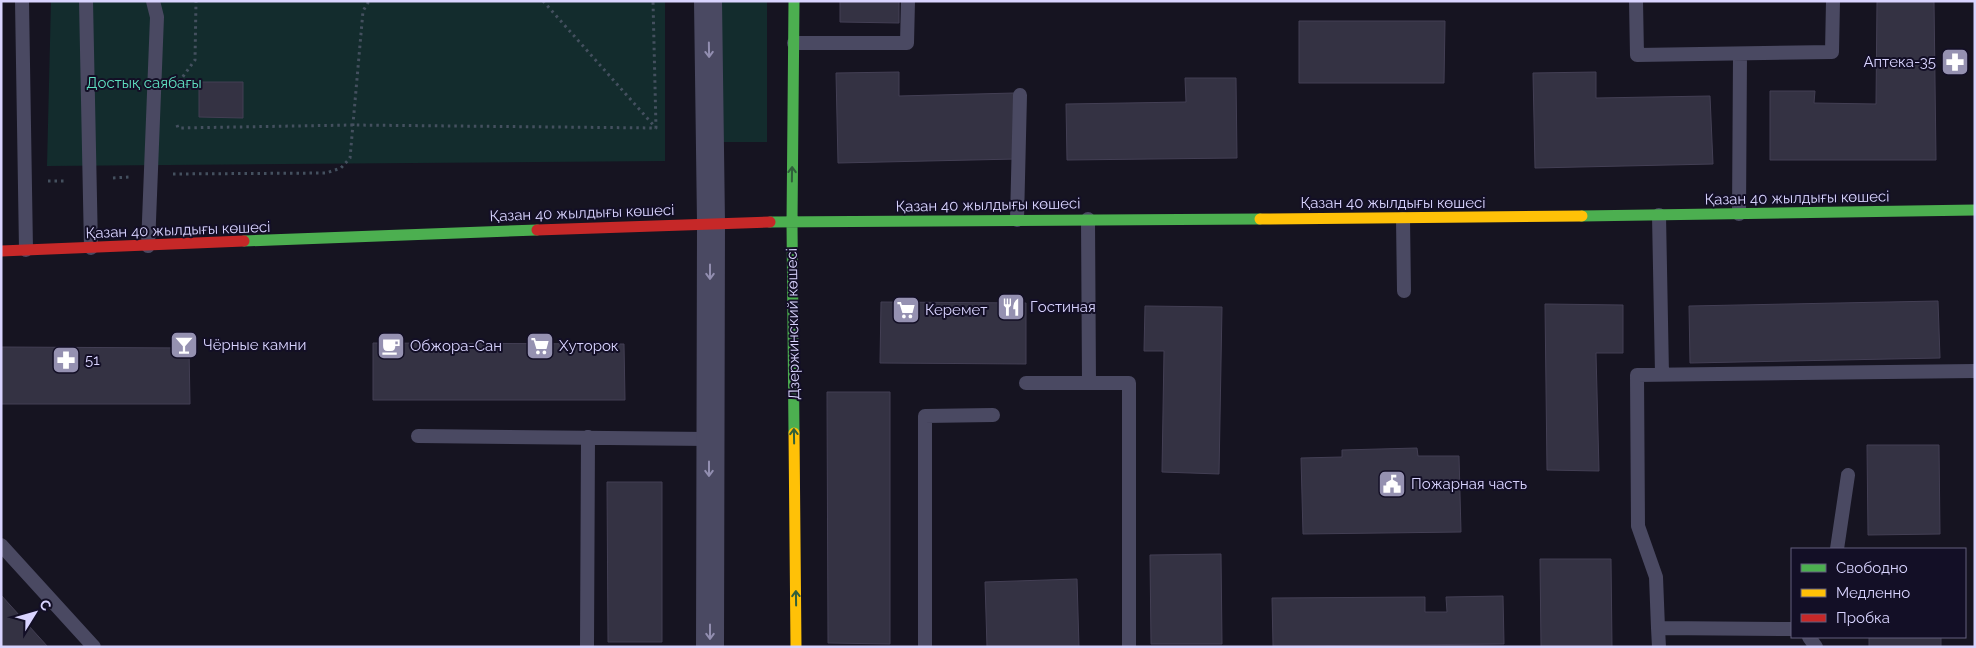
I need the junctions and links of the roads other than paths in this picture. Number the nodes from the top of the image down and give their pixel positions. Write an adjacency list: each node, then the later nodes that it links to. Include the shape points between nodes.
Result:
1 (22, 1): 22 (lane)
2 (86, 1): 21 (lane)
3 (153, 1): 20 (lane, via 157,17)
4 (708, 1): 18 (street, one-way to 18)
5 (794, 1): 9 (street, Дзержинский көшесі)
6 (908, 1): 9 (lane, via 907,43)
7 (1636, 1): 10 (lane, via 1637,55)
8 (1833, 1): 10 (lane, via 1832,52)
9 (794, 43): 19 (street, Дзержинский көшесі, one-way to 9)
10 (1740, 54): 13 (lane)
11 (1020, 95): 17 (lane)
12 (1975, 210): 13 (street, Қазан 40 жылдығы көшесі)
13 (1739, 214): 14 (street, Қазан 40 жылдығы көшесі)
14 (1659, 215): 16 (street, Қазан 40 жылдығы көшесі); 26 (lane)
15 (1088, 219): 16 (street, Қазан 40 жылдығы көшесі); 17 (street, Қазан 40 жылдығы көшесі); 28 (lane)
16 (1403, 219): 24 (lane)
17 (1017, 220): 19 (street, Қазан 40 жылдығы көшесі)
18 (711, 223): 19 (street, Қазан 40 жылдығы көшесі); 20 (street, Қазан 40 жылдығы көшесі); 32 (street, one-way to 32)
19 (792, 223): 41 (street, Дзержинский көшесі, one-way to 19)
20 (148, 246): 21 (street, Қазан 40 жылдығы көшесі)
21 (91, 248): 22 (street, Қазан 40 жылдығы көшесі)
22 (26, 250): 23 (street, Қазан 40 жылдығы көшесі)
23 (1, 251)
24 (1404, 291)
25 (1975, 371): 26 (lane)
26 (1662, 374): 36 (lane, via 1637,375 1638,526 1656,577)
27 (1026, 383): 28 (lane)
28 (1089, 383): 43 (lane, via 1129,383)
29 (993, 415): 42 (lane, via 925,416)
30 (418, 436): 31 (lane)
31 (588, 437): 32 (lane); 39 (lane)
32 (709, 440): 40 (street, one-way to 40)
33 (1848, 475): 35 (lane)
34 (1, 545): 38 (lane)
35 (1837, 548)
36 (1658, 628): 37 (lane); 44 (lane)
37 (1791, 629)
38 (94, 647)
39 (587, 647)
40 (710, 647)
41 (796, 647)
42 (925, 647)
43 (1129, 647)
44 (1658, 647)

